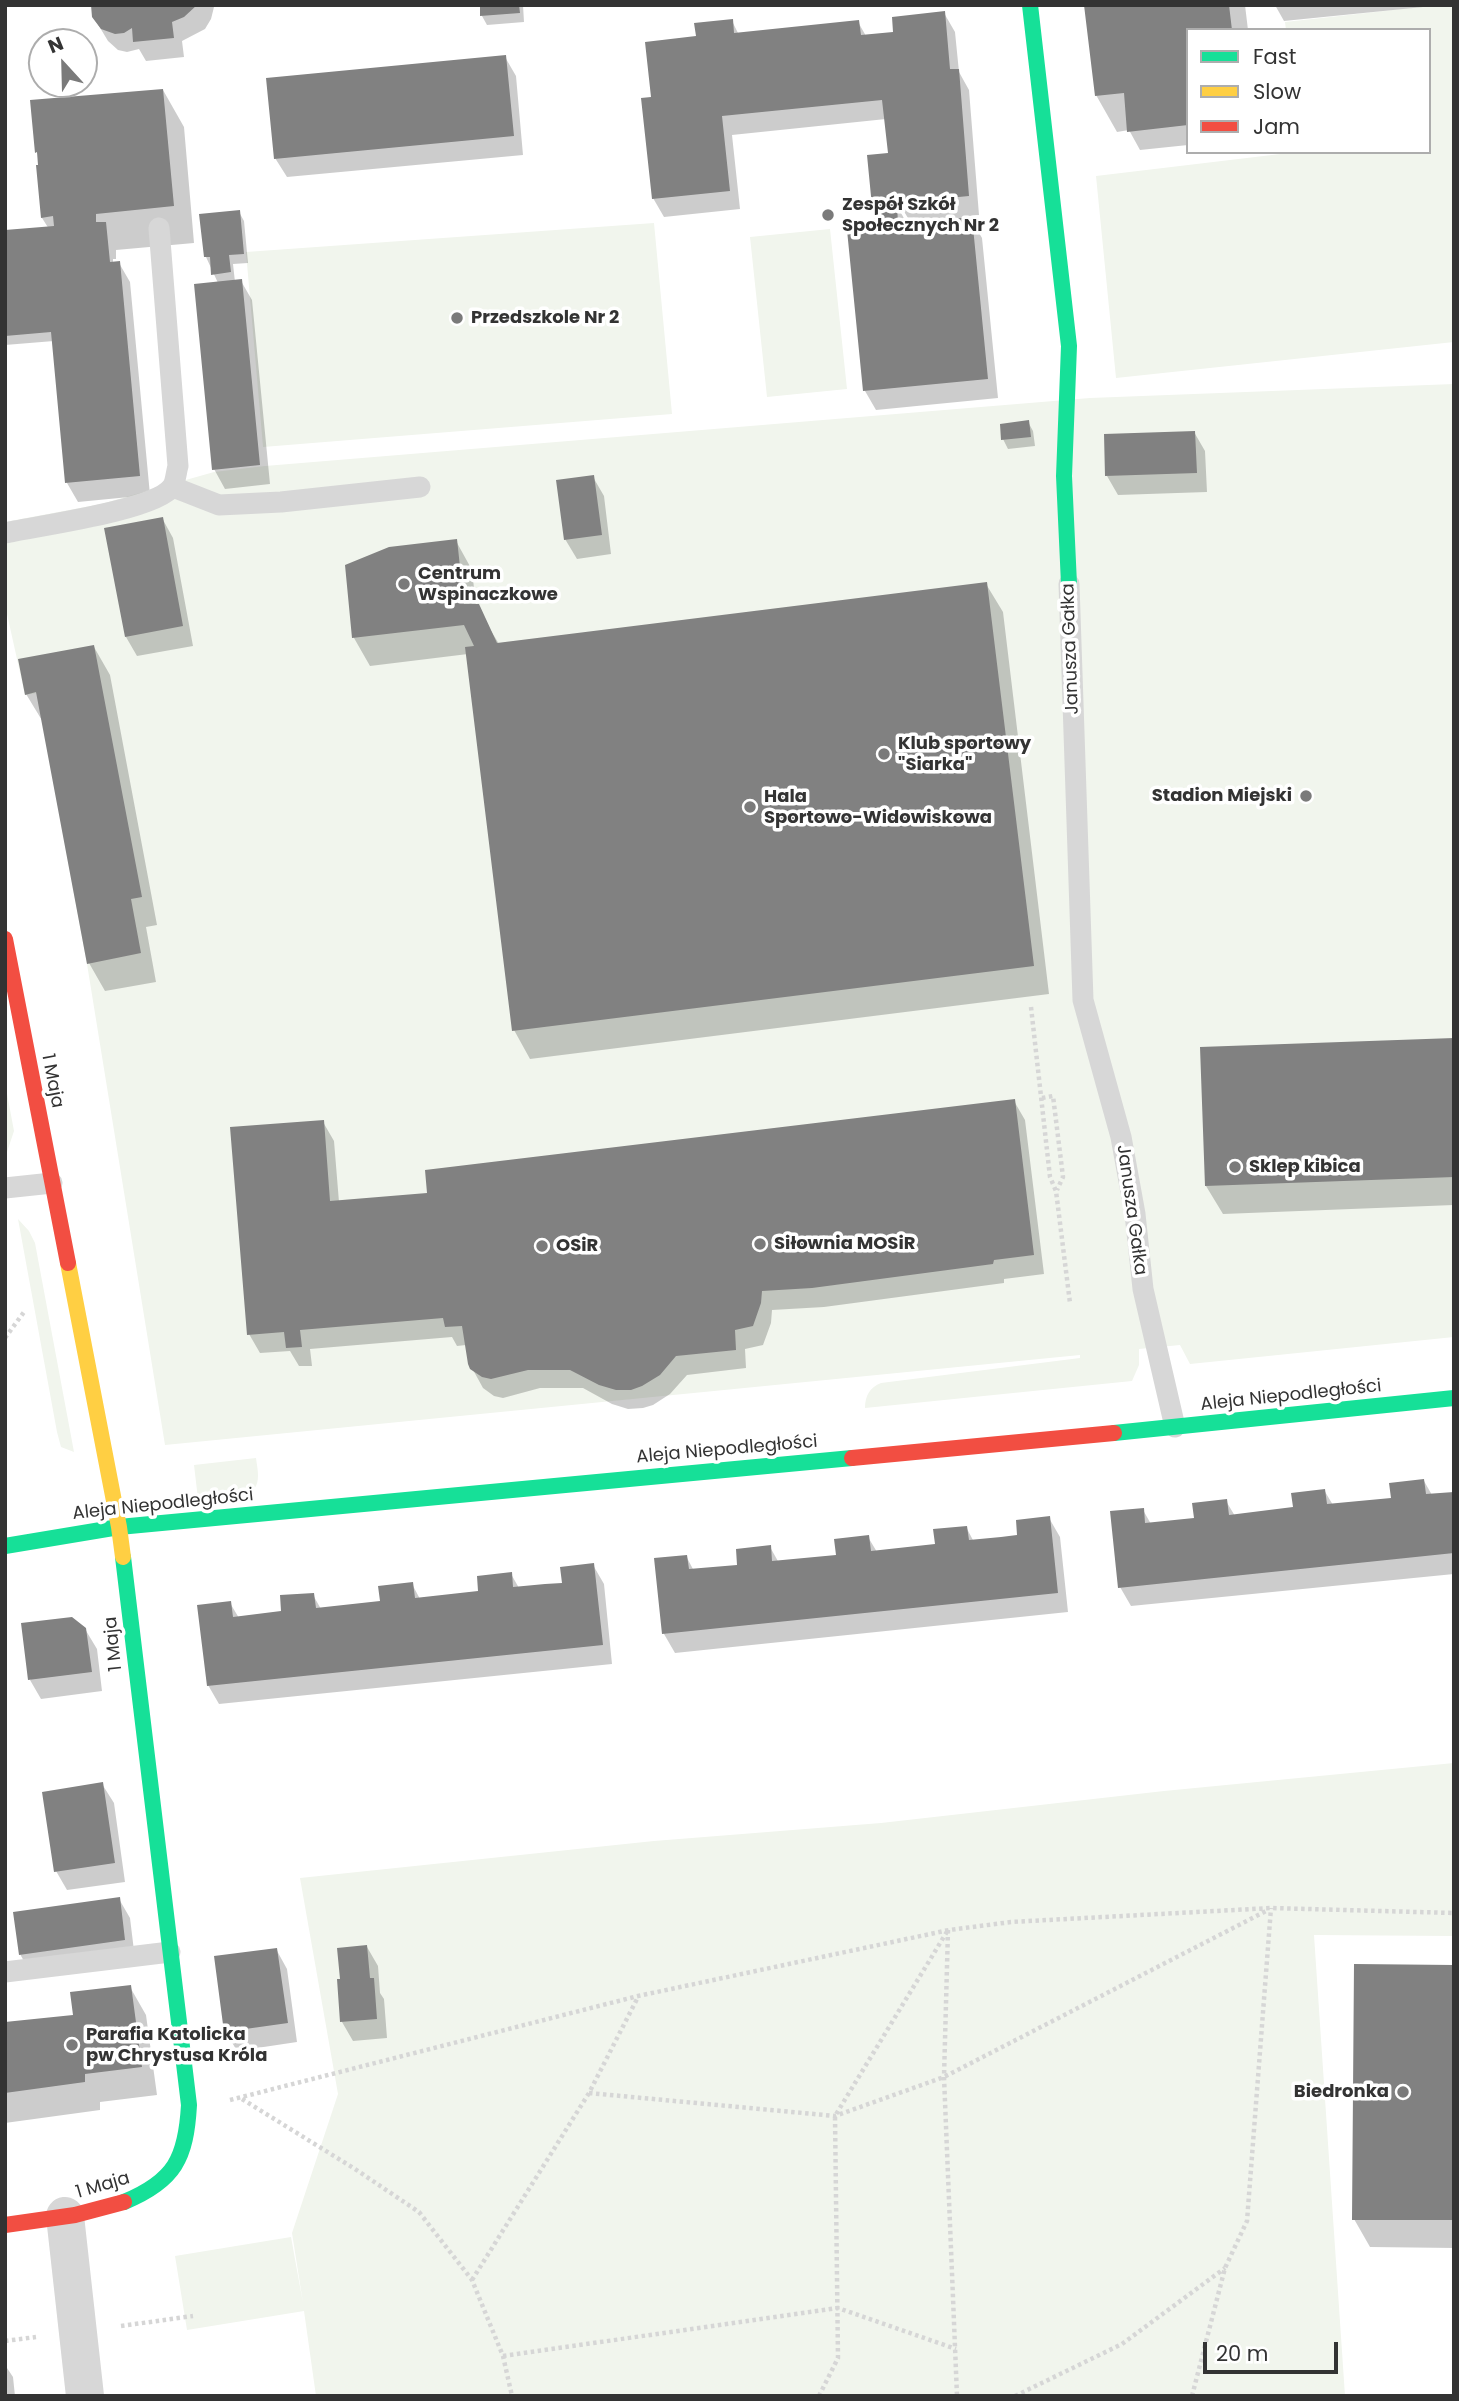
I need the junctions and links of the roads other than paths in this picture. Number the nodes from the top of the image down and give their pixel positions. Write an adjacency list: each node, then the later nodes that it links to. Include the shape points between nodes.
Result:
1 (1030, 5): 6 (street, Janusza Gałka, via 1069,346 1064,476)
2 (159, 228): 3 (lane, via 178,466)
3 (173, 487): 4 (lane, via 219,505); 5 (lane, via 157,500 132,507)
4 (420, 487)
5 (5, 533)
6 (1069, 584): 11 (lane, Janusza Gałka, via 1083,1000 1121,1137 1143,1289)
7 (5, 939): 8 (street, 1 Maja)
8 (52, 1183): 9 (lane); 12 (street, 1 Maja)
9 (5, 1188)
10 (1454, 1398): 11 (street, Aleja Niepodległości)
11 (1175, 1427): 12 (street, Aleja Niepodległości)
12 (119, 1527): 13 (street, Aleja Niepodległości); 14 (street, 1 Maja)
13 (7, 1538)
14 (170, 1952): 15 (lane); 16 (street, 1 Maja, via 189,2105 187,2134 177,2164 156,2187 132,2200)
15 (5, 1972)
16 (65, 2216): 17 (street, 1 Maja); 18 (street)
17 (5, 2225)
18 (85, 2396)

